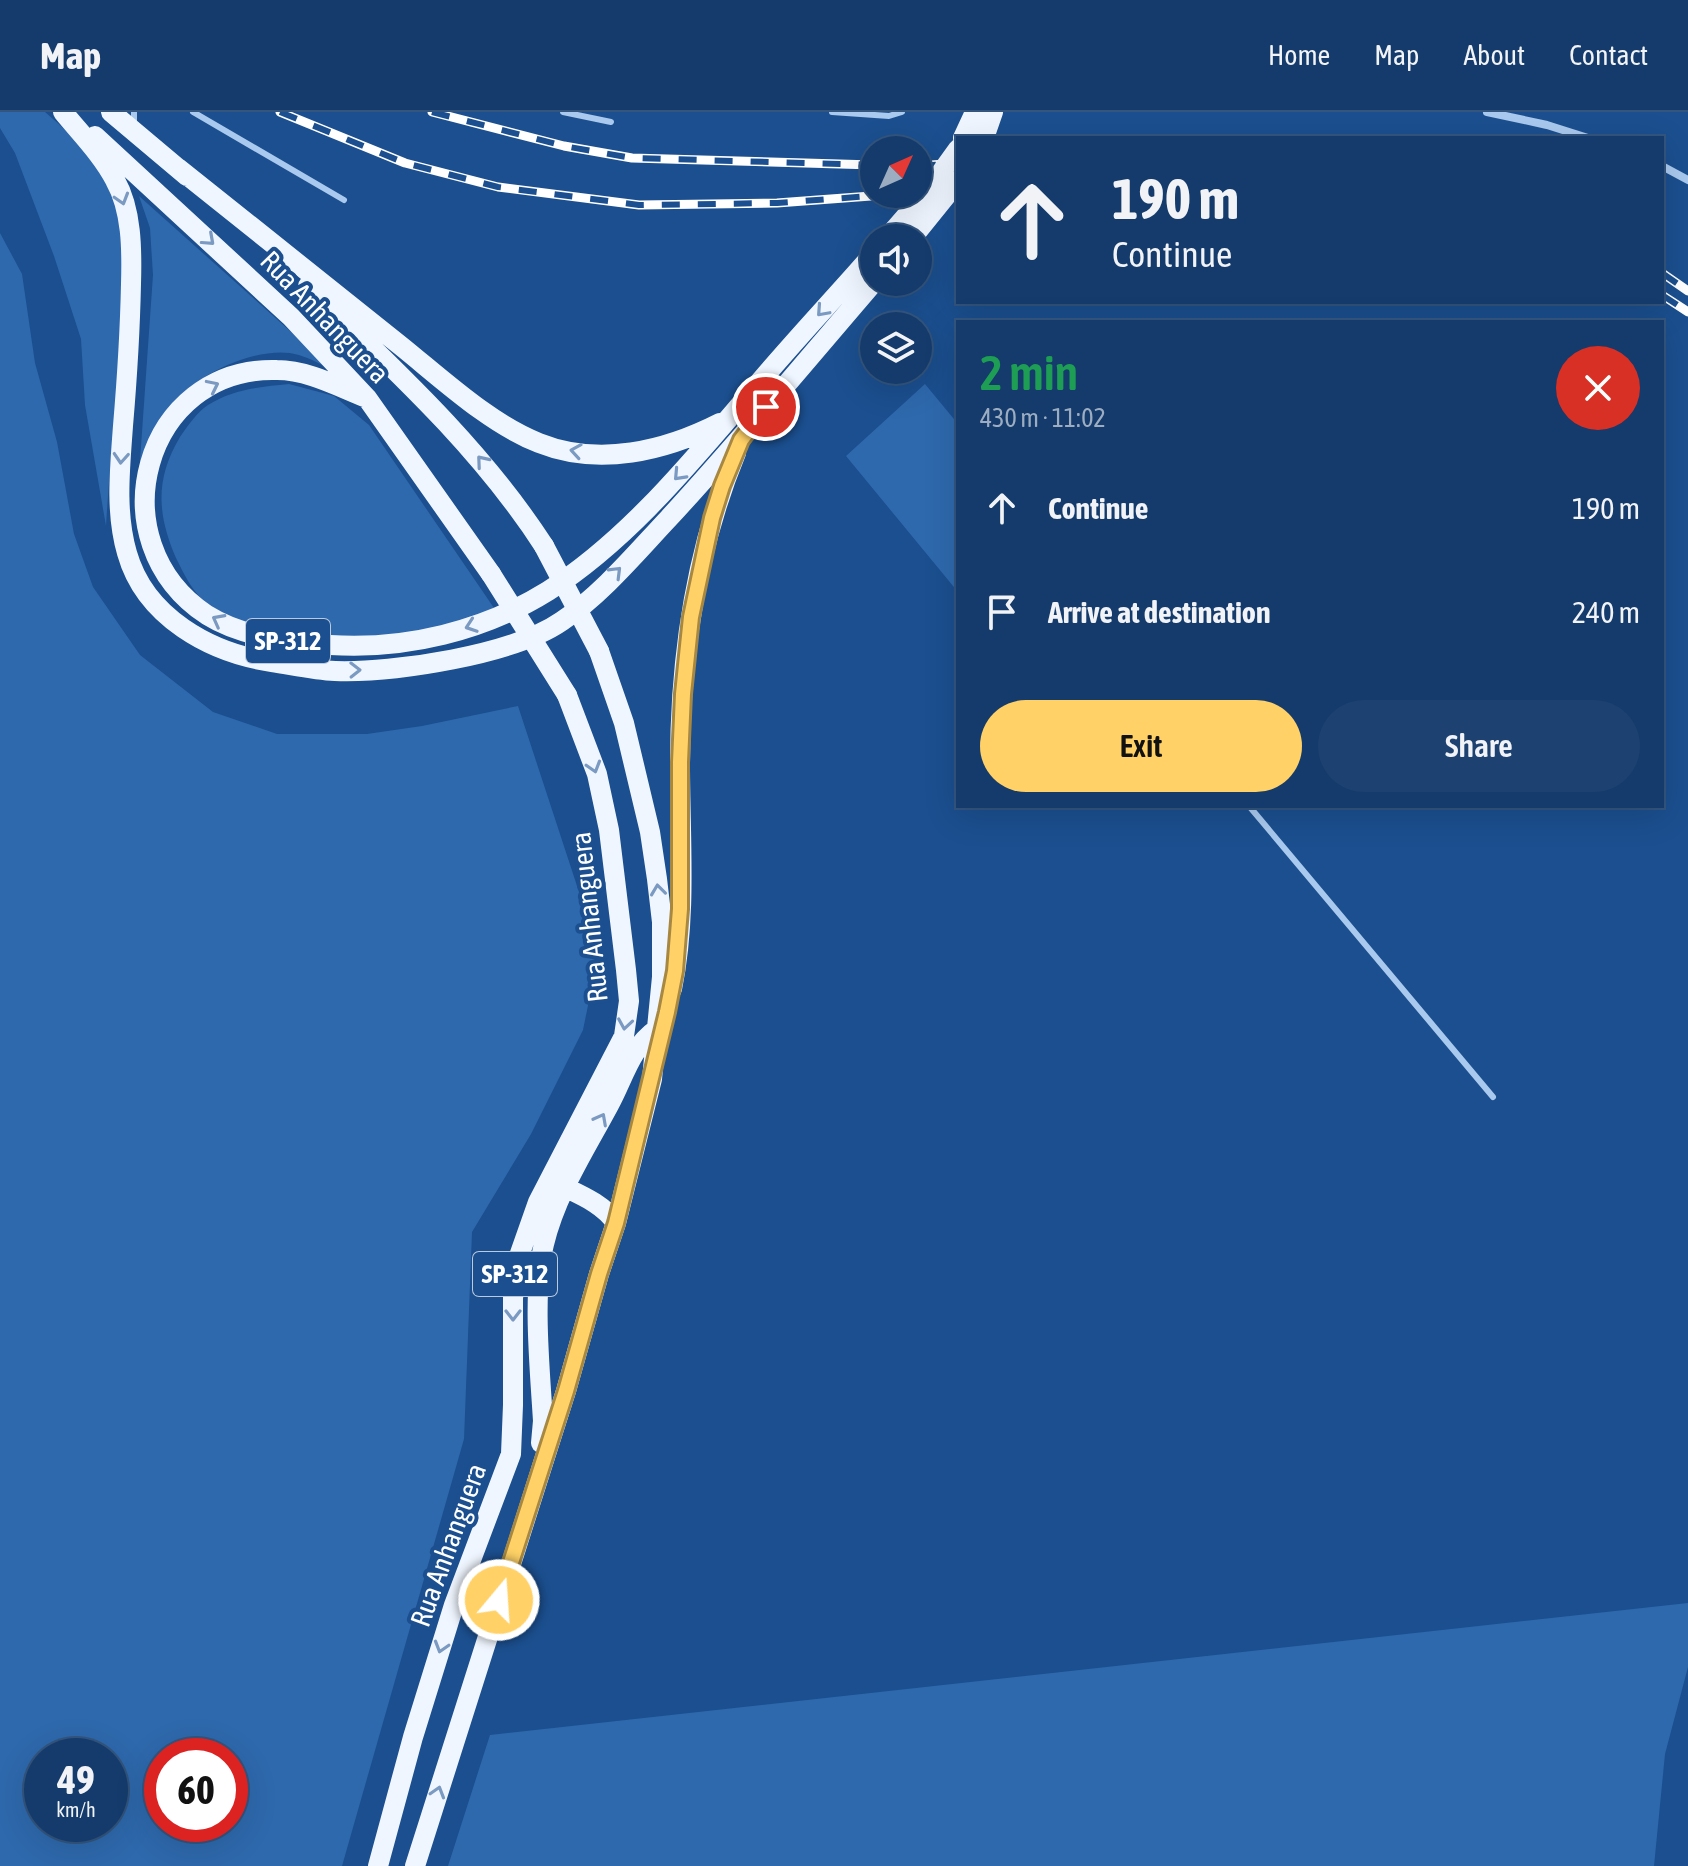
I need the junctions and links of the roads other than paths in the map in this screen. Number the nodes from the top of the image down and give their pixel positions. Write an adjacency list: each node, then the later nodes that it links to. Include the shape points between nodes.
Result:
1 (66, 112): 26 (main road, Rua Anhanguera, one-way to 26, via 291,317); 28 (main road, one-way to 28, via 116,181 130,231 131,299 119,479 127,554 147,593 173,621 205,643 243,657 334,671 444,661 517,642 560,622 601,587)
2 (111, 112): 12 (main road, Rua Anhanguera)
3 (134, 112): 12 (lane)
4 (193, 112): 21 (lane)
5 (563, 112): 11 (lane)
6 (832, 112): 7 (lane)
7 (902, 112)
8 (975, 112): 13 (main road)
9 (993, 112): 14 (main road)
10 (1487, 112): 15 (street)
11 (611, 122)
12 (137, 136): 18 (main road, Rua Anhanguera)
13 (964, 136)
14 (985, 136)
15 (1582, 136)
16 (956, 152): 22 (main road, bridge)
17 (1664, 167): 19 (street)
18 (178, 168): 27 (main road, one-way to 18, via 688,439 650,450 614,454 540,444 502,424 443,380); 30 (main road, Rua Anhanguera, one-way to 18, bridge, via 662,922 653,847 624,723 599,651 544,546 478,456 412,386)
19 (1688, 180)
20 (956, 183): 23 (main road, bridge)
21 (344, 200)
22 (899, 224)
23 (923, 224)
24 (860, 269): 27 (main road, SP-312, one-way to 27)
25 (862, 296): 28 (main road, SP-312)
26 (367, 398): 27 (main road, SP-312, one-way to 26, via 586,566 545,593 476,626 379,647 309,644 229,626 184,596 159,562 143,515 147,472 172,420 201,391 260,370 301,373); 34 (main road, Rua Anhanguera / SP-312, one-way to 34, bridge, via 491,574 567,695 597,774 609,830 629,1001 624,1036)
27 (731, 417)
28 (741, 440): 31 (main road, SP-312, via 712,518 691,617 680,762 679,937)
29 (1251, 808): 32 (lane)
30 (657, 1029): 31 (main road, Rua Anhanguera); 33 (main road, one-way to 30, via 636,1048)
31 (652, 1079): 35 (main road, Rua Anhanguera / SP-312)
32 (1493, 1097)
33 (564, 1187): 34 (main road); 35 (main road, via 602,1208); 36 (main road, via 538,1272 543,1421)
34 (538, 1202): 37 (main road, Rua Anhanguera / SP-312, one-way to 37, via 515,1276 511,1454 454,1605)
35 (616, 1223): 36 (main road, Rua Anhanguera / SP-312)
36 (527, 1510): 38 (main road, Rua Anhanguera / SP-312, one-way to 36)
37 (378, 1866)
38 (415, 1866)

